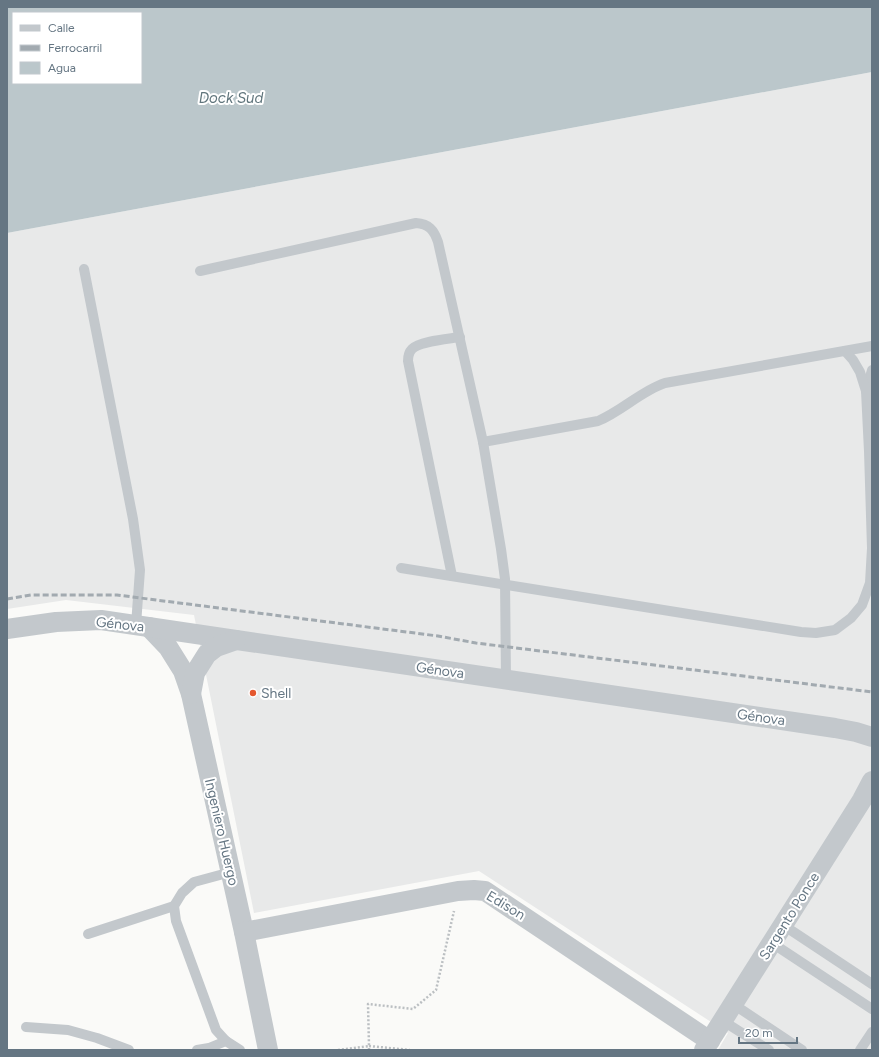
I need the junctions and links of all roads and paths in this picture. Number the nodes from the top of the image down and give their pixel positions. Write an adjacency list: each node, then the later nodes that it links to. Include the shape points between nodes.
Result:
1 (84, 270): 12 (lane, via 134,526 140,570)
2 (200, 271): 3 (lane, via 416,223 424,224 435,233 438,242)
3 (460, 337): 8 (lane); 10 (lane, via 413,348 408,361)
4 (872, 346): 5 (lane)
5 (845, 351): 7 (lane, via 860,372); 8 (lane, via 665,383 598,421)
6 (872, 370): 7 (lane)
7 (866, 391): 11 (lane, via 872,548 870,583 862,605 851,618 835,630 801,632)
8 (483, 442): 11 (lane)
9 (401, 568): 10 (lane)
10 (452, 576): 11 (lane)
11 (506, 585): 15 (lane)
12 (143, 626): 13 (street, Génova, via 101,620 56,622); 14 (street, Génova); 16 (street, Ingeniero Huergo, via 168,647 183,671)
13 (7, 629)
14 (236, 640): 15 (street, Génova); 16 (street, via 216,647 207,654 195,673)
15 (506, 680): 17 (street, Génova, via 835,728)
16 (191, 694): 19 (street, Ingeniero Huergo)
17 (872, 738)
18 (872, 781): 22 (street, Sargento Ponce)
19 (231, 872): 21 (lane, via 194,882 182,893); 23 (street, Ingeniero Huergo)
20 (458, 892): 23 (street, Edison); 33 (street, Edison, via 485,891); 34 (path, via 436,990 413,1009 368,1004)
21 (174, 906): 24 (lane); 32 (lane, via 176,920 216,1030)
22 (783, 925): 25 (street, Sargento Ponce); 26 (lane)
23 (244, 932): 38 (street, Ingeniero Huergo)
24 (88, 934)
25 (772, 943): 27 (street, Sargento Ponce); 28 (lane)
26 (872, 984)
27 (733, 1004): 29 (street, Sargento Ponce); 42 (lane)
28 (872, 1010)
29 (722, 1021): 33 (street, Sargento Ponce); 41 (lane)
30 (26, 1027): 35 (lane, via 68,1030)
31 (872, 1032): 43 (lane)
32 (226, 1041): 36 (lane); 37 (lane)
33 (707, 1045)
34 (369, 1048): 39 (path); 40 (path)
35 (130, 1050)
36 (197, 1050)
37 (240, 1050)
38 (268, 1050)
39 (338, 1050)
40 (410, 1050)
41 (769, 1050)
42 (802, 1050)
43 (860, 1050)

